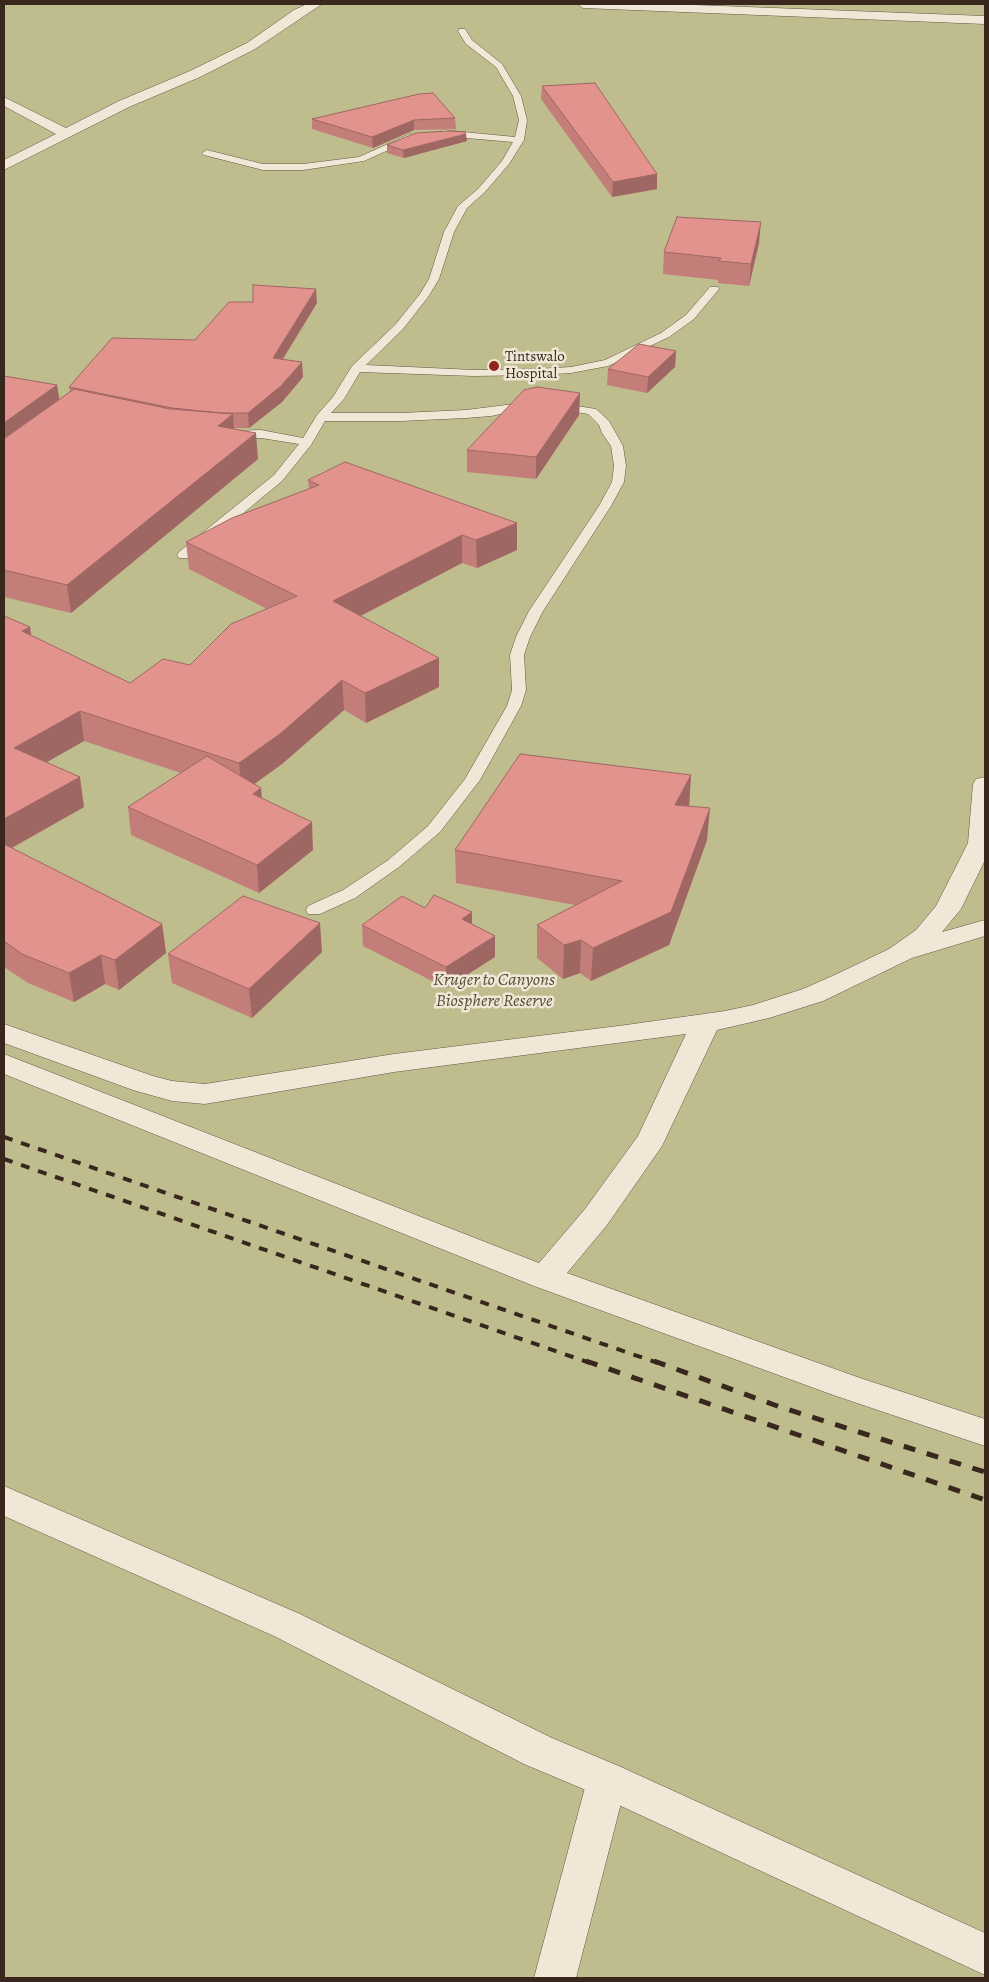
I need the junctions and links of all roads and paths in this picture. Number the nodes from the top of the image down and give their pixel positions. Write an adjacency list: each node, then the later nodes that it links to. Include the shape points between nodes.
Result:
1 (316, 4): 6 (street, via 251,46)
2 (583, 4): 3 (street)
3 (985, 20)
4 (462, 31): 7 (lane, via 469,42 499,66 517,96 523,120)
5 (4, 101): 6 (street)
6 (65, 133): 9 (street)
7 (518, 140): 8 (lane, via 428,134 401,140 361,159 303,167 264,168); 11 (lane, via 506,162 463,206 449,232 434,279 424,295 399,327)
8 (208, 153)
9 (4, 166)
10 (714, 289): 11 (lane, via 690,317 665,335 608,363 538,372)
11 (356, 368): 12 (lane, via 338,399)
12 (321, 417): 14 (lane); 18 (lane, via 466,414 540,403 592,411 617,446 620,466 618,482 605,506 536,611 523,637 517,656 519,690 514,706 472,780 434,829 393,864 349,894)
13 (222, 434): 14 (lane, via 261,434)
14 (307, 442): 15 (lane, via 264,492)
15 (184, 555)
16 (985, 784): 17 (street)
17 (983, 844): 20 (street, via 948,909 925,936)
18 (314, 910)
19 (985, 928): 20 (street)
20 (899, 955): 21 (street, via 804,998)
21 (706, 1023): 22 (street, via 394,1063 205,1094 143,1084); 24 (street, via 651,1139 596,1217)
22 (4, 1033)
23 (4, 1063): 24 (street)
24 (546, 1278): 25 (street, via 848,1387)
25 (985, 1432)
26 (4, 1500): 27 (street, via 287,1625 538,1751)
27 (607, 1780): 28 (street); 29 (street)
28 (985, 1954)
29 (555, 1978)

